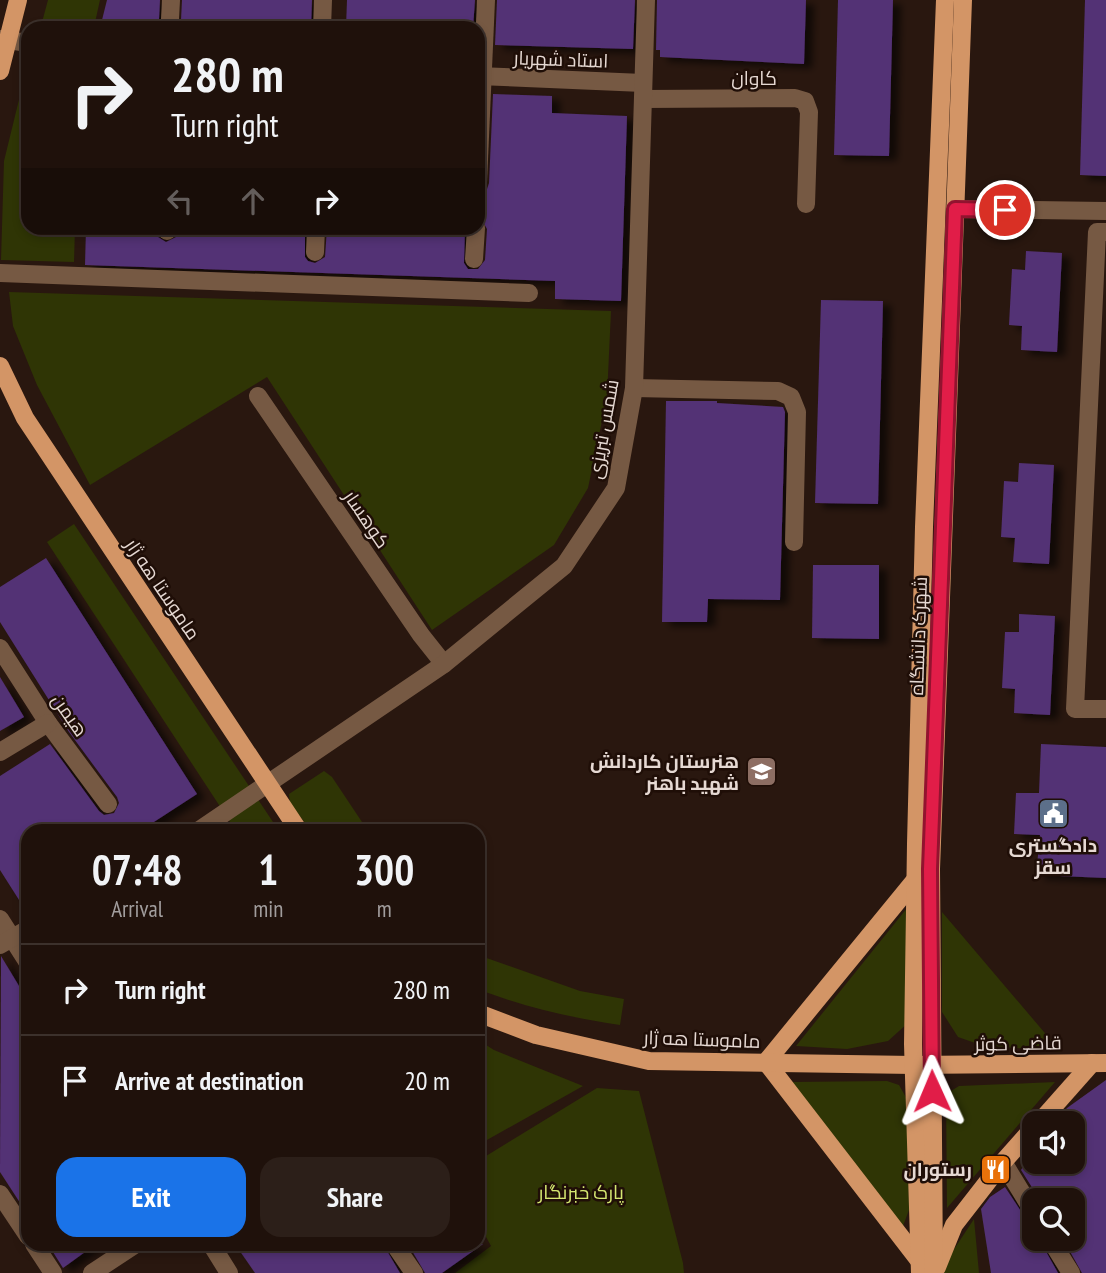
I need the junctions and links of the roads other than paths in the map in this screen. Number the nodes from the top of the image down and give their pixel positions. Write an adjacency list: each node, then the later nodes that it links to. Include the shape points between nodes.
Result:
1 (18, 0): 11 (main road)
2 (171, 0): 8 (street)
3 (323, 0): 9 (street)
4 (486, 0): 10 (street)
5 (646, 0): 15 (street, شمس تبریزی)
6 (945, 0): 40 (main road, via 924,527)
7 (963, 0): 17 (main road, شهرک دانشگاه)
8 (170, 19)
9 (322, 21)
10 (484, 21)
11 (3, 40): 12 (street); 13 (main road)
12 (21, 42)
13 (0, 71)
14 (485, 76): 15 (street, استاد شهریار)
15 (643, 91): 16 (street, کاوان, via 805,102 809,112); 27 (street, شمس تبریزی)
16 (806, 204)
17 (955, 209): 18 (street); 40 (main road, شهرک دانشگاه)
18 (1106, 211)
19 (1106, 232): 29 (street, via 1097,232)
20 (316, 235): 22 (street)
21 (476, 235): 23 (street)
22 (315, 252)
23 (474, 259)
24 (0, 273): 25 (street)
25 (529, 293)
26 (0, 366): 36 (main road, ماموستا هه ژار, via 25,418)
27 (634, 388): 30 (street, via 778,391 791,397 797,412); 32 (street, شمس تبریزی, via 616,488 564,566)
28 (258, 396): 32 (street, کوهسار)
29 (1097, 432): 33 (street, via 1075,709)
30 (794, 542)
31 (0, 648): 34 (street, هیمن)
32 (444, 664): 36 (street, شمس تبریزی)
33 (1106, 709)
34 (48, 723): 35 (street); 37 (street, هیمن)
35 (0, 752)
36 (268, 785): 38 (street, شمس تبریزی); 39 (main road, ماموستا هه ژار)
37 (108, 803)
38 (209, 824)
39 (294, 824)
40 (924, 872): 45 (main road); 47 (main road, شهرک دانشگاه)
41 (0, 919): 42 (street)
42 (6, 941): 43 (street)
43 (21, 957)
44 (485, 1016): 45 (main road, ماموستا هه ژار, via 536,1035 649,1061)
45 (766, 1062): 47 (main road, ماموستا هه ژار); 59 (main road)
46 (1099, 1063): 47 (main road, قاضی کوثر); 48 (main road)
47 (923, 1065): 59 (main road, شهرک دانشگاه)
48 (1050, 1111)
49 (1022, 1141): 50 (main road)
50 (1003, 1162): 51 (street); 59 (main road, via 954,1225)
51 (1022, 1193)
52 (0, 1194): 53 (street)
53 (21, 1226)
54 (39, 1251): 60 (street)
55 (125, 1251): 61 (street)
56 (215, 1251): 62 (street)
57 (399, 1251): 63 (street)
58 (1057, 1251): 64 (street)
59 (928, 1271)
60 (53, 1273)
61 (92, 1273)
62 (229, 1273)
63 (414, 1273)
64 (1071, 1273)

